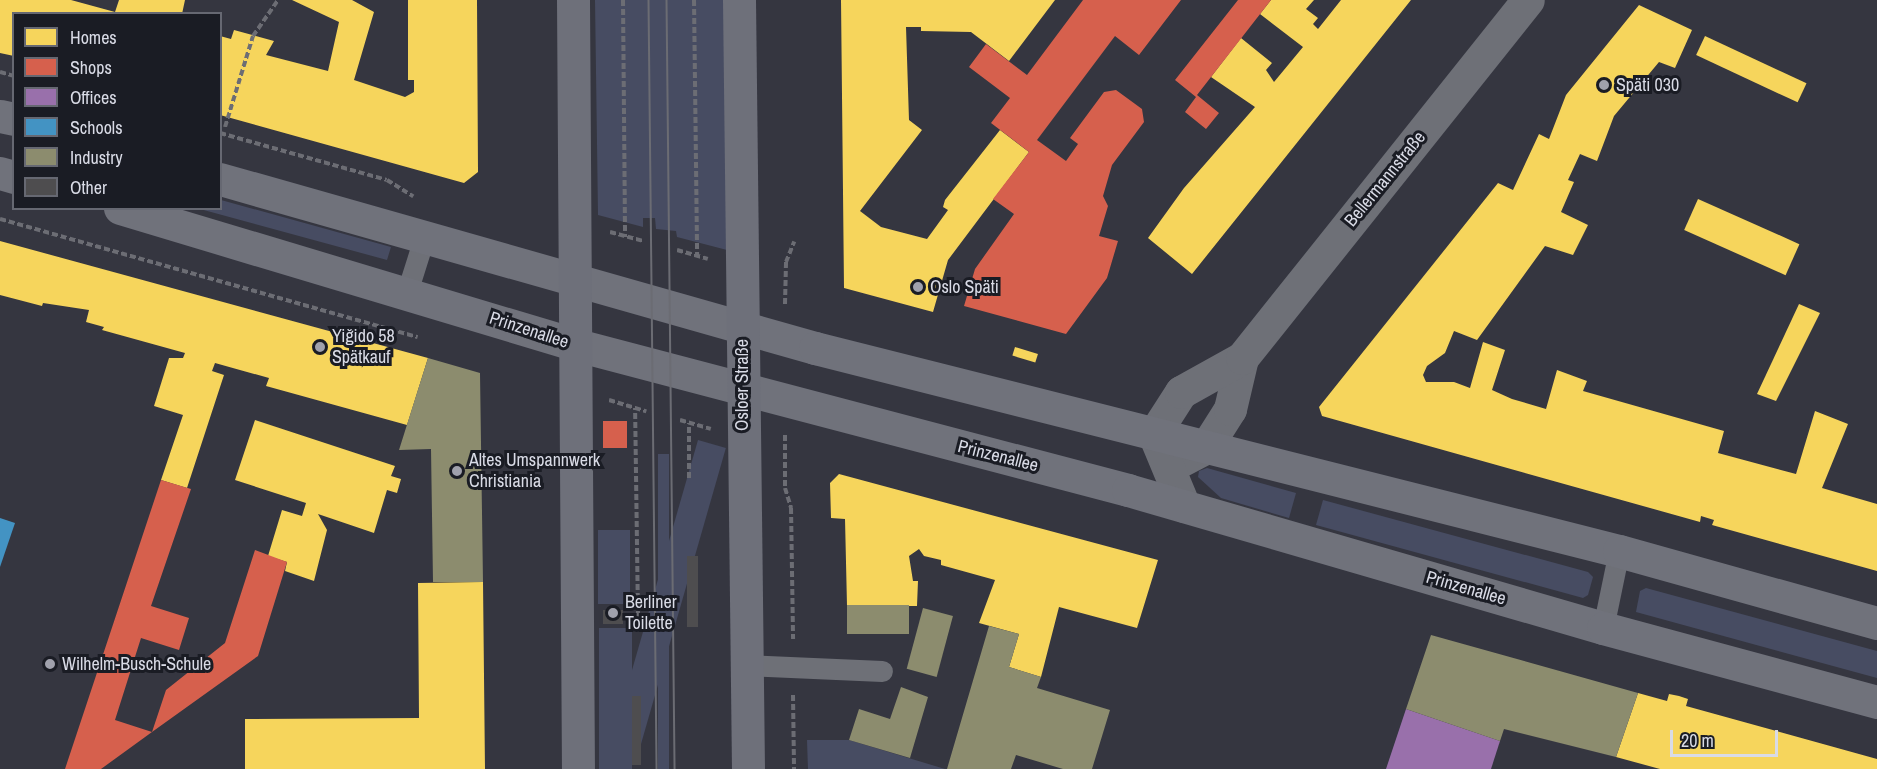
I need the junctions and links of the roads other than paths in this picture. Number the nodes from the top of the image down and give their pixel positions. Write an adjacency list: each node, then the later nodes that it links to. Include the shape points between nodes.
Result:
1 (573, 0): 7 (main road)
2 (739, 0): 9 (main road, Osloer Straße)
3 (1528, 0): 11 (street, Bellermannstraße)
4 (222, 180): 6 (main road)
5 (127, 210): 8 (main road, Prinzenallee)
6 (424, 238): 7 (main road); 8 (lane)
7 (573, 282): 9 (main road); 10 (main road)
8 (407, 292): 10 (main road, Prinzenallee)
9 (742, 328): 12 (main road, Osloer Straße); 13 (main road)
10 (573, 344): 12 (main road, Prinzenallee); 24 (main road)
11 (1242, 358): 13 (street, Bellermannstraße, via 1181,392); 14 (street, Bellermannstraße, via 1230,409)
12 (742, 390): 16 (main road, Prinzenallee); 21 (main road, Osloer Straße)
13 (1154, 434): 14 (main road); 15 (street)
14 (1206, 447): 15 (street, Bellermannstraße); 18 (main road)
15 (1166, 469): 16 (street, Bellermannstraße); 17 (street)
16 (1128, 490): 17 (main road, Prinzenallee)
17 (1184, 506): 20 (main road, Prinzenallee)
18 (1619, 551): 19 (main road); 20 (lane)
19 (1877, 623)
20 (1603, 628): 23 (main road, Prinzenallee)
21 (746, 665): 22 (lane); 25 (main road, Osloer Straße)
22 (882, 671)
23 (1877, 702)
24 (578, 769)
25 (748, 769)

